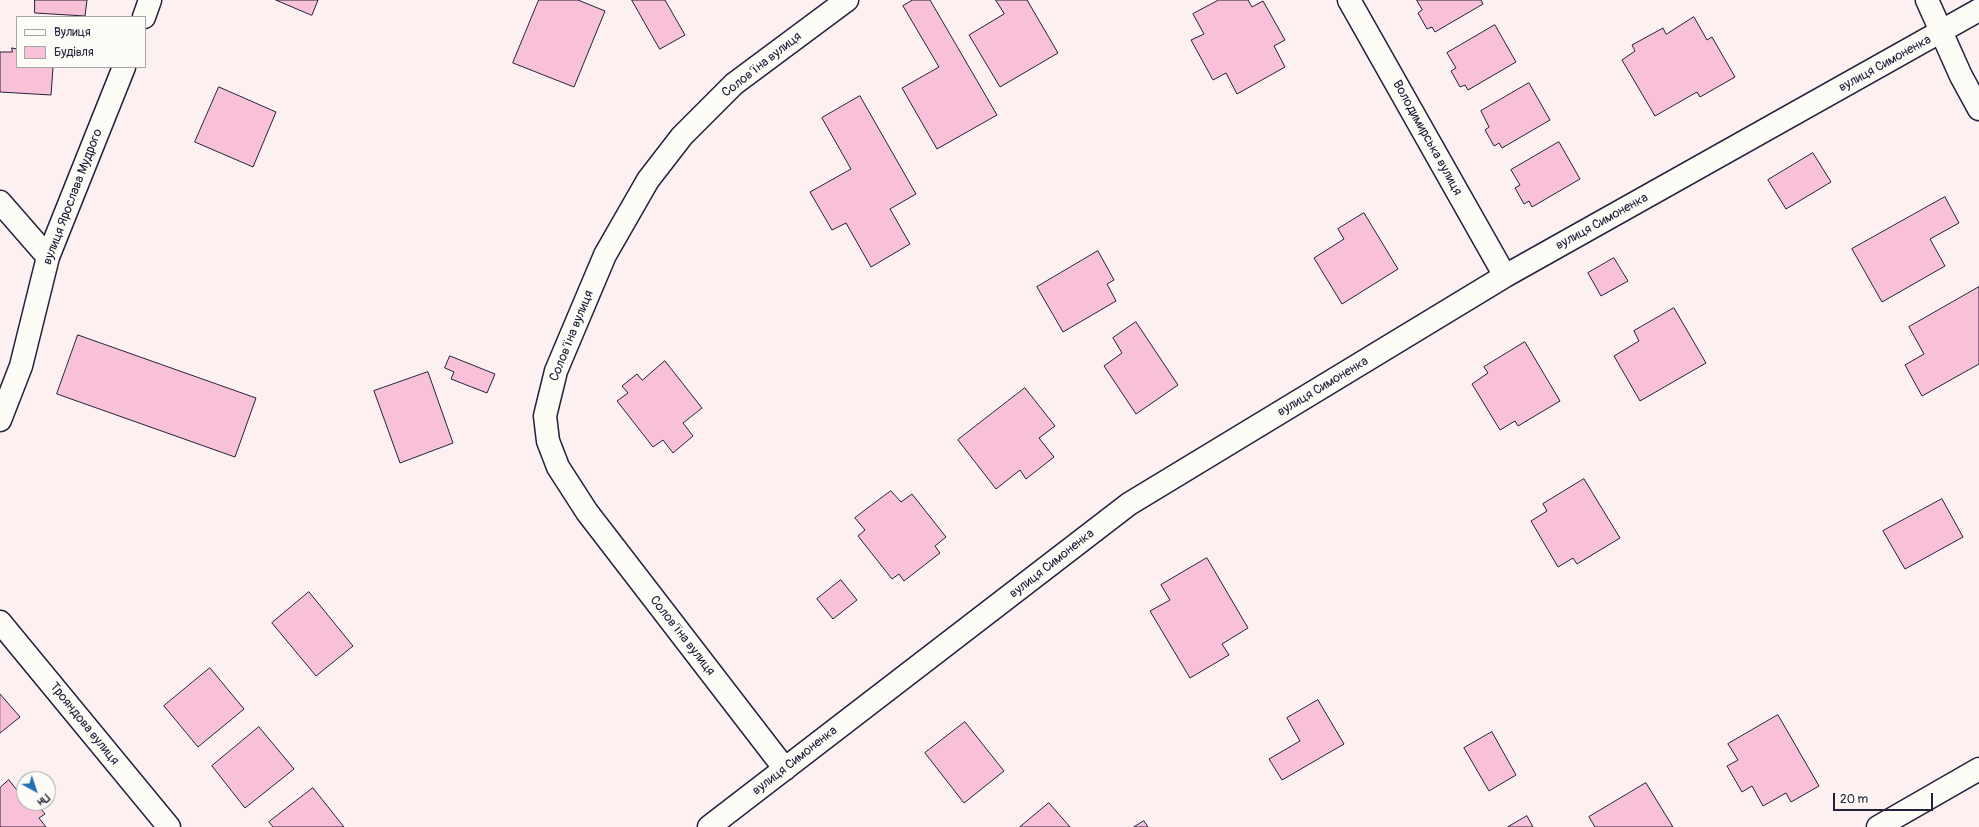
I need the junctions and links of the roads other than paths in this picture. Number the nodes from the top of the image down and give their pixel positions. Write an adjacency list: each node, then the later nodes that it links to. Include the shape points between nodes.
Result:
1 (150, 0): 6 (street)
2 (848, 0): 15 (street, Соловʼїна вулиця, via 734,84 682,136 648,180 605,255 556,371 545,416 548,441 558,467 587,512)
3 (1349, 0): 12 (street, Володимирська вулиця)
4 (1927, 0): 7 (street)
5 (1979, 10): 7 (street, вулиця Симоненка)
6 (144, 16)
7 (1942, 32): 9 (street); 12 (street, вулиця Симоненка)
8 (124, 68): 11 (street, вулиця Ярослава Мудрого)
9 (1979, 109)
10 (0, 202): 11 (street)
11 (48, 257): 13 (street, вулиця Ярослава Мудрого, via 22,366)
12 (1505, 276): 15 (street, вулиця Симоненка, via 1129,504)
13 (0, 420)
14 (0, 622): 17 (street, Трояндова вулиця)
15 (785, 769): 18 (street, вулиця Симоненка)
16 (1979, 769): 19 (street)
17 (168, 827)
18 (709, 827)
19 (1878, 827)

